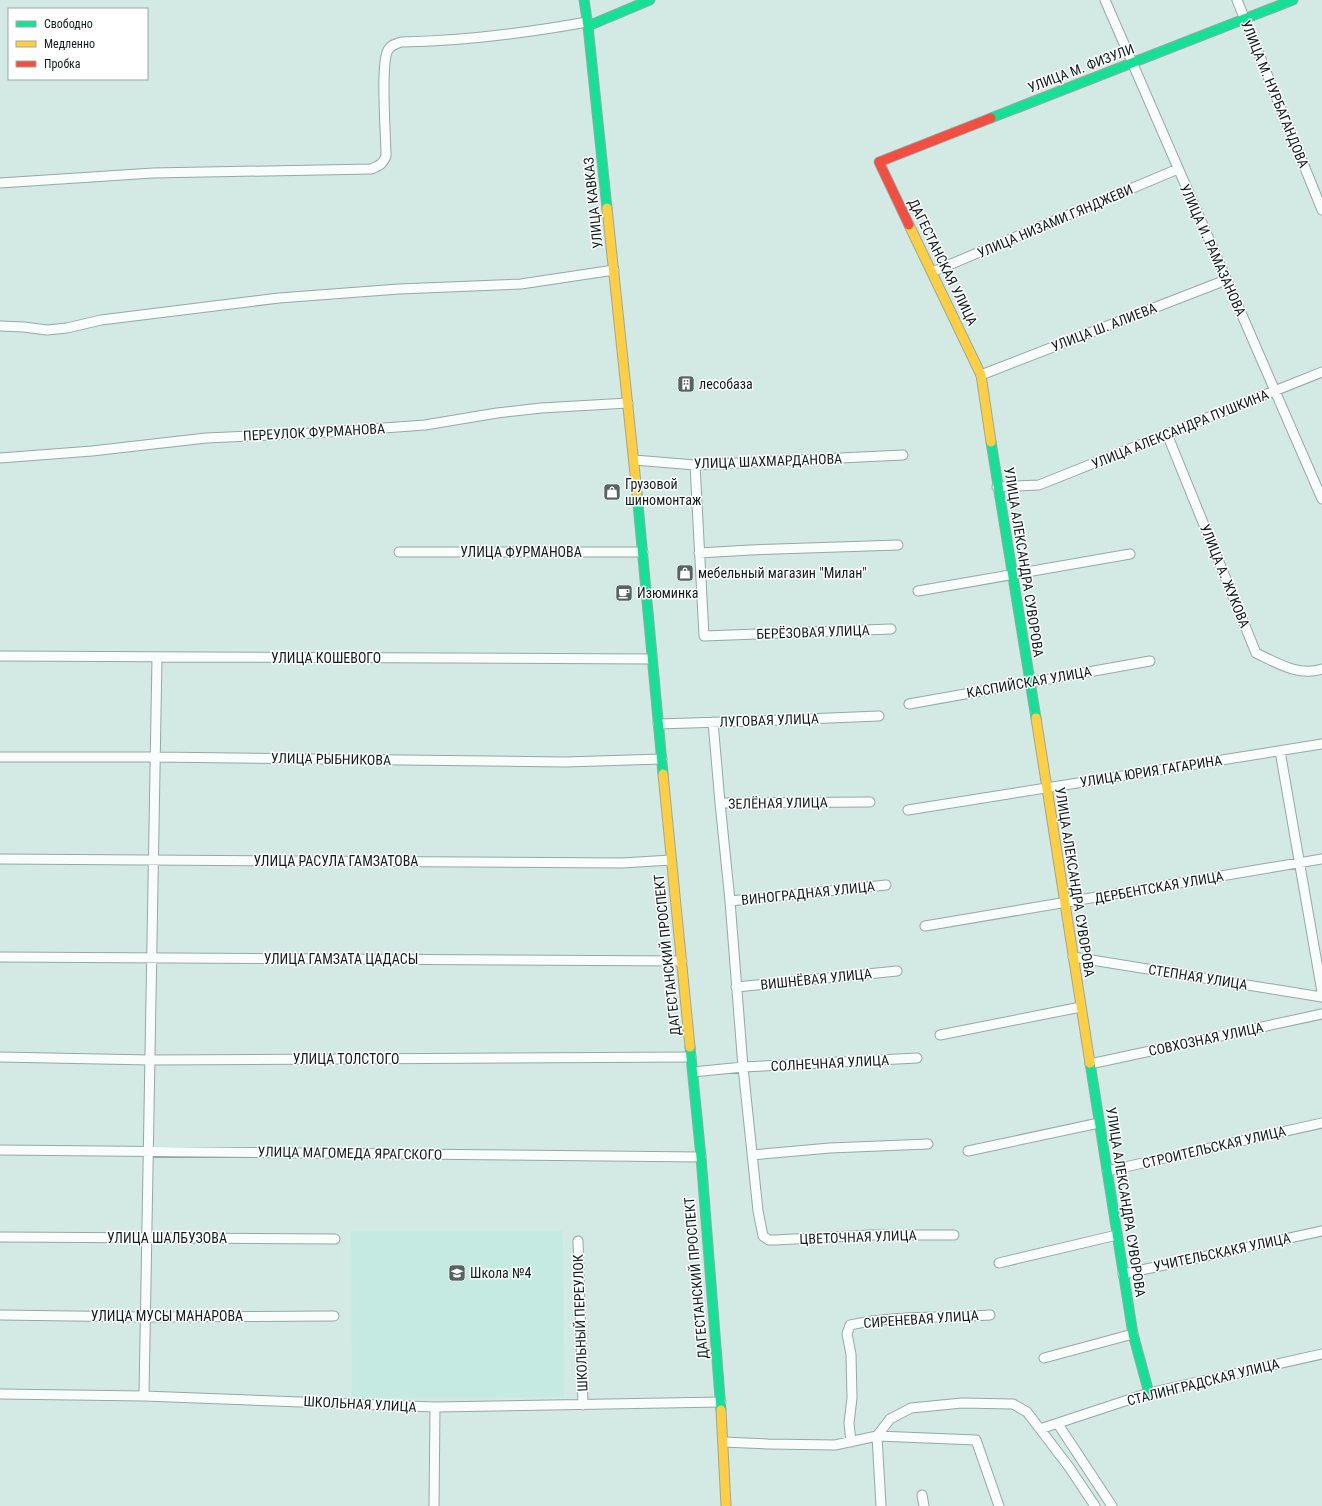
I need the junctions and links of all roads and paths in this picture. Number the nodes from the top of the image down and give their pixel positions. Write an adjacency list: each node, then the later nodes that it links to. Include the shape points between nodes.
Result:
1 (584, 0): 7 (main road, УЛИЦА КАВКАЗ)
2 (650, 0): 7 (main road)
3 (1105, 0): 8 (street, УЛИЦА И. РАМАЗАНОВА)
4 (1237, 0): 6 (street, УЛИЦА М. НУРБАГАНДОВА)
5 (1293, 0): 6 (main road, УЛИЦА М. ФИЗУЛИ)
6 (1244, 19): 8 (main road, УЛИЦА М. ФИЗУЛИ); 12 (street, УЛИЦА М. НУРБАГАНДОВА)
7 (588, 24): 11 (street, via 391,45 384,66 386,156 384,161 371,169 153,173); 13 (main road, УЛИЦА КАВКАЗ)
8 (1132, 63): 9 (main road, УЛИЦА М. ФИЗУЛИ); 10 (street, УЛИЦА И. РАМАЗАНОВА)
9 (879, 162): 14 (main road, ДАГЕСТАНСКАЯ УЛИЦА)
10 (1178, 169): 14 (street, УЛИЦА НИЗАМИ ГЯНДЖЕВИ); 15 (street, УЛИЦА И. РАМАЗАНОВА)
11 (0, 183)
12 (1322, 210)
13 (614, 270): 16 (street, via 521,284 399,289 271,299 101,320 47,330 24,326); 20 (main road, УЛИЦА КАВКАЗ)
14 (932, 272): 18 (main road, ДАГЕСТАНСКАЯ УЛИЦА)
15 (1226, 280): 18 (street, УЛИЦА Ш. АЛИЕВА); 19 (street, УЛИЦА И. РАМАЗАНОВА)
16 (0, 326)
17 (1322, 372): 19 (street, УЛИЦА АЛЕКСАНДРА ПУШКИНА)
18 (981, 374): 26 (main road, УЛИЦА АЛЕКСАНДРА СУВОРОВА)
19 (1275, 391): 21 (street, УЛИЦА АЛЕКСАНДРА ПУШКИНА); 27 (street, УЛИЦА И. РАМАЗАНОВА)
20 (628, 403): 23 (street, ПЕРЕУЛОК ФУРМАНОВА, via 541,408 425,425 206,438); 24 (main road, ДАГЕСТАНСКИЙ ПРОСПЕКТ)
21 (1167, 434): 26 (street, УЛИЦА АЛЕКСАНДРА ПУШКИНА, via 1039,485); 40 (street, УЛИЦА А. ЖУКОВА, via 1256,653 1288,668 1312,672)
22 (902, 455): 25 (street, УЛИЦА ШАХМАРДАНОВА)
23 (0, 458)
24 (634, 460): 25 (street, УЛИЦА ШАХМАРДАНОВА); 30 (main road, ДАГЕСТАНСКИЙ ПРОСПЕКТ)
25 (695, 465): 31 (street)
26 (997, 487): 33 (main road, УЛИЦА АЛЕКСАНДРА СУВОРОВА)
27 (1322, 499)
28 (898, 545): 31 (street)
29 (399, 552): 30 (street, УЛИЦА ФУРМАНОВА)
30 (643, 552): 38 (main road, ДАГЕСТАНСКИЙ ПРОСПЕКТ)
31 (699, 553): 35 (street, БЕРЁЗОВАЯ УЛИЦА, via 704,636)
32 (1130, 554): 33 (street)
33 (1013, 574): 34 (street); 41 (main road, УЛИЦА АЛЕКСАНДРА СУВОРОВА)
34 (918, 591)
35 (891, 629)
36 (0, 656): 37 (street, УЛИЦА КОШЕВОГО)
37 (157, 657): 38 (street, УЛИЦА КОШЕВОГО); 49 (street)
38 (652, 659): 45 (main road, ДАГЕСТАНСКИЙ ПРОСПЕКТ)
39 (1150, 661): 41 (street, КАСПИЙСКАЯ УЛИЦА)
40 (1322, 669)
41 (1030, 682): 42 (street, КАСПИЙСКАЯ УЛИЦА); 51 (main road, УЛИЦА АЛЕКСАНДРА СУВОРОВА)
42 (909, 704)
43 (879, 716): 44 (street, ЛУГОВАЯ УЛИЦА)
44 (713, 722): 45 (street, ЛУГОВАЯ УЛИЦА); 53 (street, ЗЕЛЁНАЯ УЛИЦА)
45 (658, 724): 50 (main road, ДАГЕСТАНСКИЙ ПРОСПЕКТ)
46 (1322, 744): 47 (street, УЛИЦА ЮРИЯ ГАГАРИНА)
47 (1280, 751): 51 (street, УЛИЦА ЮРИЯ ГАГАРИНА); 59 (street)
48 (0, 757): 49 (street, УЛИЦА РЫБНИКОВА)
49 (156, 757): 50 (street, УЛИЦА РЫБНИКОВА, via 565,762); 57 (street)
50 (662, 759): 58 (main road, ДАГЕСТАНСКИЙ ПРОСПЕКТ)
51 (1046, 788): 54 (street, УЛИЦА ЮРИЯ ГАГАРИНА); 62 (main road, УЛИЦА АЛЕКСАНДРА СУВОРОВА)
52 (870, 802): 53 (street, ЗЕЛЁНАЯ УЛИЦА)
53 (720, 803): 61 (street)
54 (908, 810)
55 (0, 859): 57 (street, УЛИЦА РАСУЛА ГАМЗАТОВА)
56 (1322, 859): 59 (street, ДЕРБЕНТСКАЯ УЛИЦА)
57 (154, 860): 58 (street, УЛИЦА РАСУЛА ГАМЗАТОВА, via 622,863); 66 (street)
58 (671, 860): 67 (main road, ДАГЕСТАНСКИЙ ПРОСПЕКТ)
59 (1300, 863): 62 (street, ДЕРБЕНТСКАЯ УЛИЦА); 69 (street)
60 (886, 885): 61 (street, ВИНОГРАДНАЯ УЛИЦА)
61 (730, 901): 70 (street)
62 (1065, 903): 63 (street, ДЕРБЕНТСКАЯ УЛИЦА); 65 (main road, УЛИЦА АЛЕКСАНДРА СУВОРОВА)
63 (925, 926)
64 (0, 957): 66 (street, УЛИЦА ГАМЗАТА ЦАДАСЫ)
65 (1073, 957): 72 (street, СТЕПНАЯ УЛИЦА); 73 (main road, УЛИЦА АЛЕКСАНДРА СУВОРОВА)
66 (152, 958): 67 (street, УЛИЦА ГАМЗАТА ЦАДАСЫ); 79 (street)
67 (682, 961): 77 (main road, ДАГЕСТАНСКИЙ ПРОСПЕКТ)
68 (897, 971): 70 (street, ВИШНЁВАЯ УЛИЦА)
69 (1321, 978): 71 (street)
70 (736, 987): 81 (street)
71 (1322, 992)
72 (1322, 997)
73 (1081, 1007): 75 (street); 80 (main road, УЛИЦА АЛЕКСАНДРА СУВОРОВА)
74 (1322, 1014): 80 (street, СОВХОЗНАЯ УЛИЦА)
75 (940, 1035)
76 (0, 1057): 79 (street, УЛИЦА ТОЛСТОГО)
77 (691, 1057): 79 (street, УЛИЦА ТОЛСТОГО); 82 (main road, ДАГЕСТАНСКИЙ ПРОСПЕКТ)
78 (917, 1058): 81 (street, СОЛНЕЧНАЯ УЛИЦА)
79 (150, 1060): 88 (street)
80 (1090, 1064): 83 (main road, УЛИЦА АЛЕКСАНДРА СУВОРОВА)
81 (742, 1067): 82 (street, СОЛНЕЧНАЯ УЛИЦА); 89 (street)
82 (693, 1072): 90 (main road, ДАГЕСТАНСКИЙ ПРОСПЕКТ)
83 (1099, 1123): 87 (street); 91 (main road, УЛИЦА АЛЕКСАНДРА СУВОРОВА)
84 (1322, 1123): 91 (street, СТРОИТЕЛЬСКАЯ УЛИЦА)
85 (928, 1144): 89 (street, via 830,1148)
86 (0, 1150): 88 (street, УЛИЦА МАГОМЕДА ЯРАГСКОГО)
87 (968, 1150)
88 (148, 1151): 90 (street, УЛИЦА МАГОМЕДА ЯРАГСКОГО); 96 (street)
89 (752, 1155): 93 (street, ЦВЕТОЧНАЯ УЛИЦА, via 758,1211 763,1236 769,1240 871,1235)
90 (701, 1157): 111 (main road, ДАГЕСТАНСКИЙ ПРОСПЕКТ)
91 (1107, 1171): 94 (main road, УЛИЦА АЛЕКСАНДРА СУВОРОВА)
92 (1322, 1231): 100 (street, УЧИТЕЛЬСКАКЯ УЛИЦА)
93 (954, 1235)
94 (1117, 1235): 99 (street); 100 (main road, УЛИЦА АЛЕКСАНДРА СУВОРОВА)
95 (0, 1237): 96 (street, УЛИЦА ШАЛБУЗОВА)
96 (147, 1238): 97 (street, УЛИЦА ШАЛБУЗОВА); 103 (street)
97 (335, 1239)
98 (578, 1241): 112 (street, ШКОЛЬНЫЙ ПЕРЕУЛОК)
99 (999, 1263)
100 (1123, 1274): 105 (main road, УЛИЦА АЛЕКСАНДРА СУВОРОВА)
101 (0, 1315): 103 (street, УЛИЦА МУСЫ МАНАРОВА)
102 (990, 1315): 118 (street, СИРЕНЕВАЯ УЛИЦА, via 913,1317 850,1325 847,1334 851,1354)
103 (146, 1316): 104 (street, УЛИЦА МУСЫ МАНАРОВА); 110 (street)
104 (334, 1316)
105 (1133, 1334): 107 (street); 108 (main road, УЛИЦА АЛЕКСАНДРА СУВОРОВА)
106 (1322, 1354): 108 (street, СТАЛИНГРАДСКАЯ УЛИЦА)
107 (1044, 1358)
108 (1149, 1393): 114 (street, СТАЛИНГРАДСКАЯ УЛИЦА)
109 (0, 1394): 110 (street, ШКОЛЬНАЯ УЛИЦА)
110 (144, 1396): 113 (street, ШКОЛЬНАЯ УЛИЦА)
111 (721, 1402): 112 (street, ШКОЛЬНАЯ УЛИЦА); 117 (main road, ДАГЕСТАНСКИЙ ПРОСПЕКТ)
112 (583, 1404): 113 (street, ШКОЛЬНАЯ УЛИЦА)
113 (435, 1407): 120 (street)
114 (1058, 1424): 115 (street, СТАЛИНГРАДСКАЯ УЛИЦА); 126 (street)
115 (1040, 1430): 116 (street, via 1027,1412 1013,1404 962,1403 912,1408 890,1419); 125 (street)
116 (878, 1436): 118 (street); 122 (street); 124 (street, via 976,1440)
117 (723, 1442): 118 (street, via 835,1445); 121 (main road, ДАГЕСТАНСКИЙ ПРОСПЕКТ)
118 (851, 1442)
119 (922, 1495): 123 (street)
120 (434, 1506)
121 (726, 1506)
122 (881, 1506)
123 (924, 1506)
124 (999, 1506)
125 (1095, 1506)
126 (1112, 1506)

